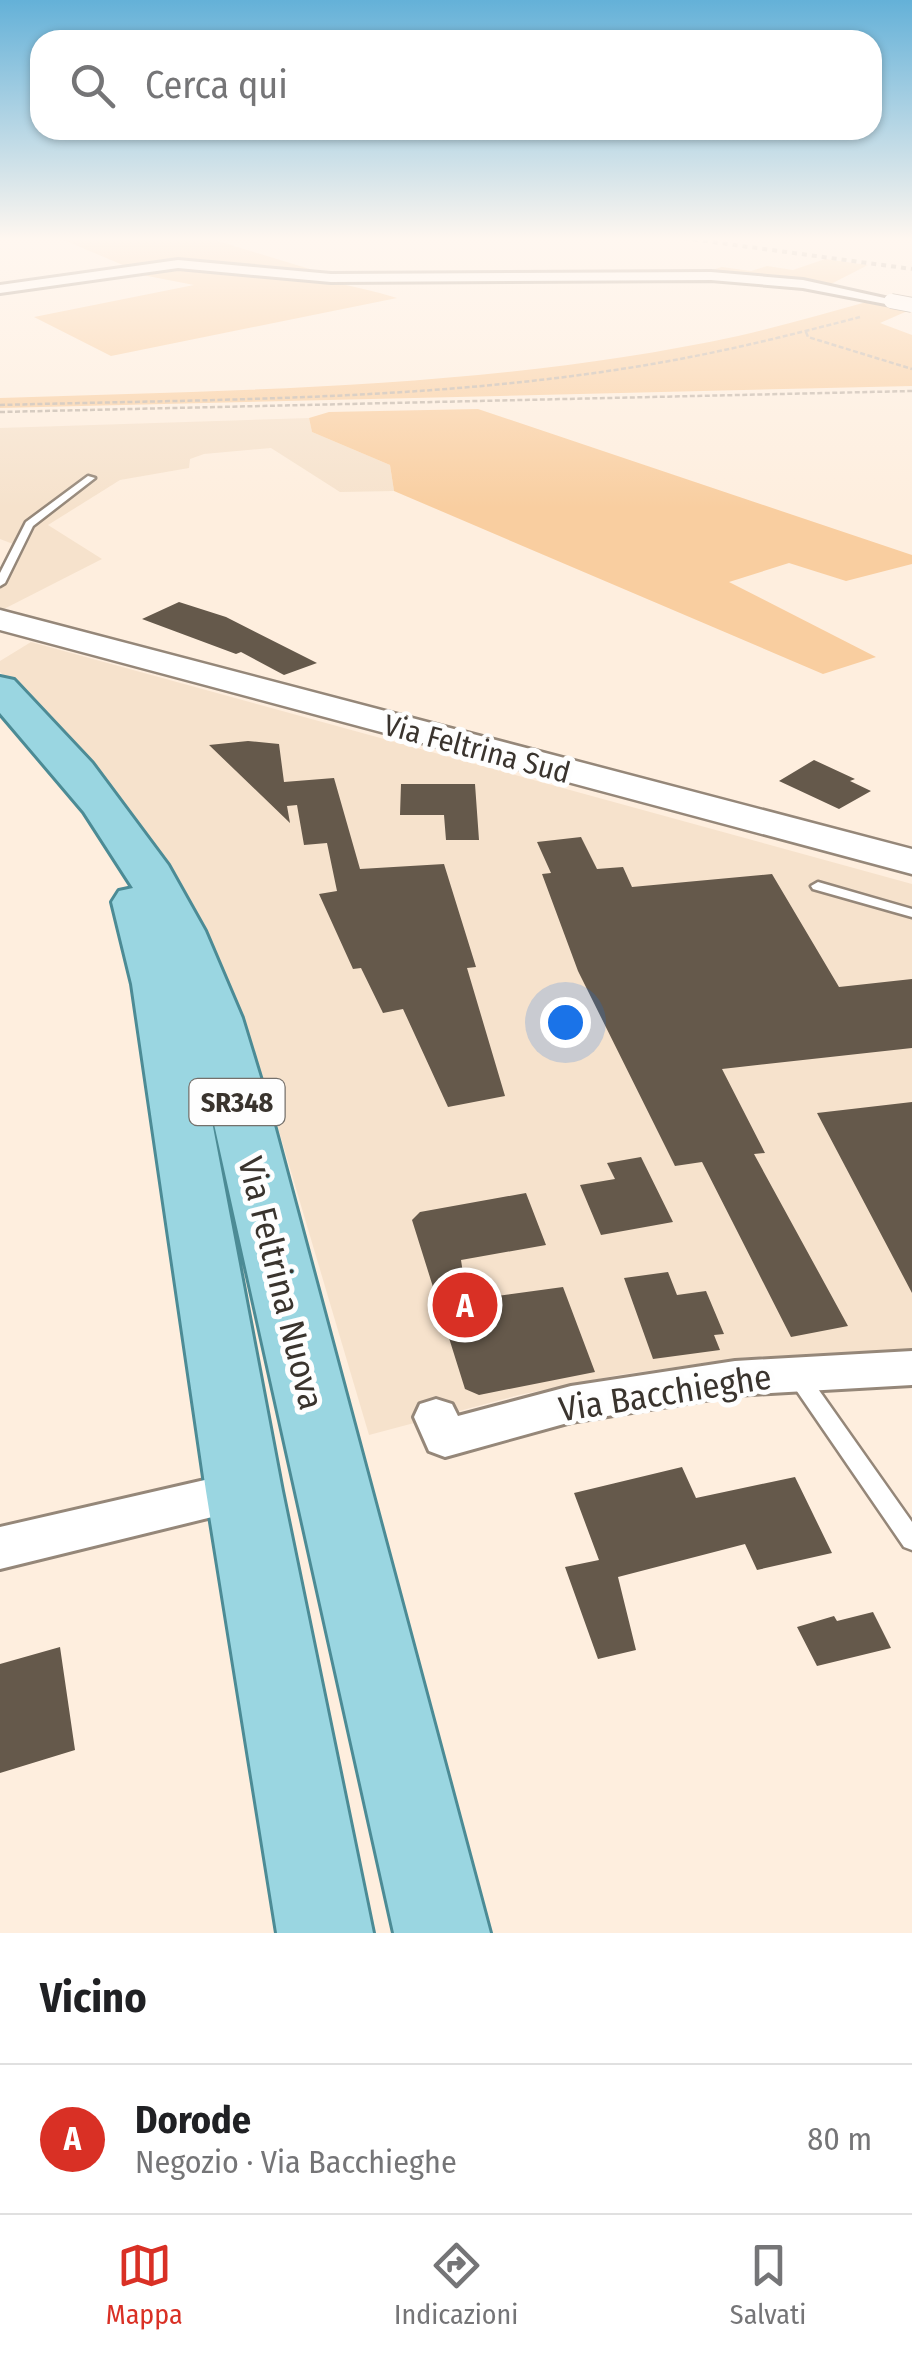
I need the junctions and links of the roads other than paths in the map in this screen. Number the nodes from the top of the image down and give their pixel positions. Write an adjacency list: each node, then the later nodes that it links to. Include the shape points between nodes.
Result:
1 (92, 478): 2 (lane, via 29,524)
2 (0, 583)
3 (0, 620): 4 (main road, Via Feltrina Sud)
4 (43, 632): 5 (main road); 8 (main road, Via Feltrina Sud)
5 (0, 644)
6 (0, 689): 7 (main road, Via Feltrina Nuova / SR348)
7 (99, 802): 14 (main road, via 145,924 159,984); 18 (main road, Via Feltrina Nuova / SR348, via 147,869 220,1032)
8 (912, 862)
9 (818, 886): 10 (lane)
10 (912, 912)
11 (912, 1368): 12 (street, Via Bacchieghe)
12 (795, 1373): 13 (street, Via Bacchieghe, via 571,1404 445,1438); 15 (lane)
13 (436, 1417)
14 (244, 1492): 16 (street); 17 (main road)
15 (912, 1540)
16 (0, 1548)
17 (325, 1933)
18 (442, 1933)

